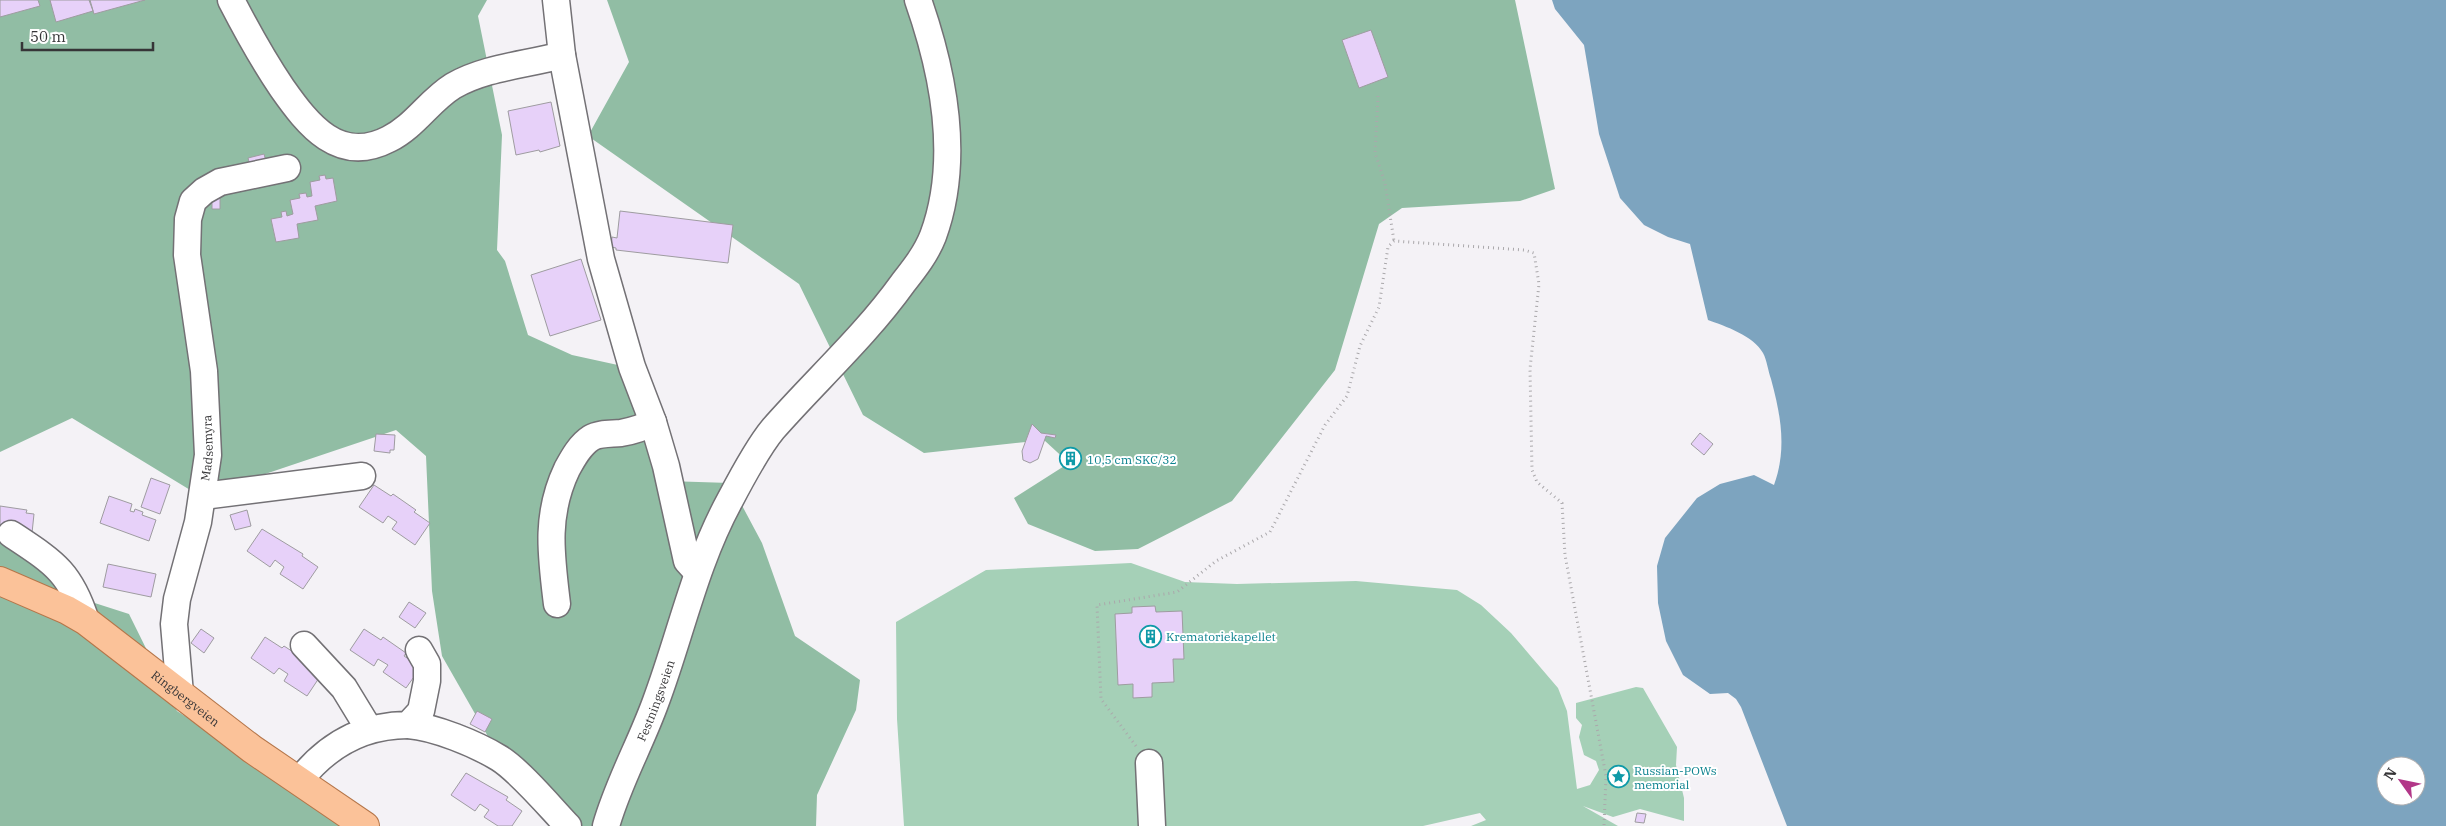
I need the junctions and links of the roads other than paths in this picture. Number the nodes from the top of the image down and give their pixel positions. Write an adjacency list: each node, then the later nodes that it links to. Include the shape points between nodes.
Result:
1 (231, 0): 4 (street, via 264,62 307,122 333,141 354,147 374,146 389,139 407,128 454,86 491,70)
2 (556, 0): 4 (street)
3 (918, 0): 10 (street, Festningsveien, via 939,75 946,120 946,183 932,237 884,310 772,431 730,500)
4 (562, 54): 6 (street, via 601,259 632,366)
5 (287, 168): 8 (street, Madsemyra, via 220,182 193,201 188,219 186,242 207,408 208,455)
6 (653, 422): 10 (street, via 687,561); 12 (street, via 630,431 592,438 580,448 569,465 552,513 551,558)
7 (362, 476): 8 (street)
8 (203, 496): 16 (street, Madsemyra, via 176,599 174,624)
9 (11, 534): 13 (street, via 58,567 70,582)
10 (697, 572): 23 (street, Festningsveien, via 656,701)
11 (0, 581): 13 (main road, Ringbergveien)
12 (557, 604)
13 (86, 621): 16 (main road, Ringbergveien)
14 (304, 645): 18 (street, via 344,688)
15 (419, 650): 17 (street, via 426,664 427,681 421,711)
16 (180, 694): 20 (main road, Ringbergveien)
17 (408, 725): 18 (street); 22 (street, via 448,736 500,758)
18 (369, 729): 20 (street, via 352,735 327,751)
19 (1150, 764): 24 (street)
20 (299, 781): 21 (main road, Ringbergveien)
21 (365, 826)
22 (568, 826)
23 (606, 826)
24 (1152, 826)

